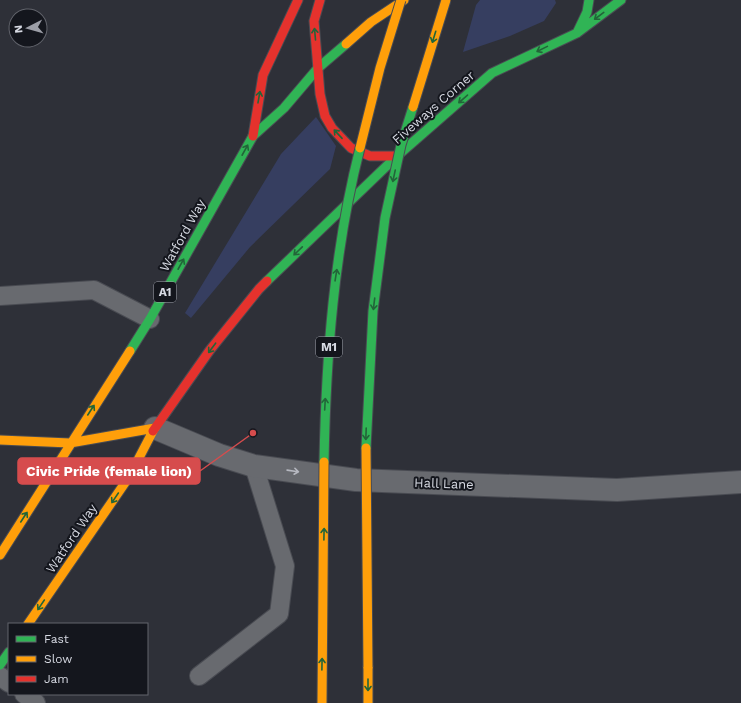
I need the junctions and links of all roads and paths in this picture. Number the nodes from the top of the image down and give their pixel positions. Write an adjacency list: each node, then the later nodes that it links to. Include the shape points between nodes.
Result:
1 (298, 0): 9 (main road, A1, one-way to 1, via 263,76)
2 (320, 0): 8 (main road, Fiveways Corner, one-way to 2, via 314,21)
3 (402, 0): 8 (main road, Watford Way, via 371,22); 27 (main road, M1, one-way to 3, bridge, via 325,409 332,304 351,183 380,68)
4 (446, 0): 28 (main road, one-way to 28, bridge, via 401,145 385,218 373,311 366,438)
5 (589, 0): 7 (main road, via 587,12)
6 (621, 0): 7 (main road, one-way to 7)
7 (577, 33): 10 (main road, Fiveways Corner, one-way to 10, via 492,73)
8 (318, 68): 9 (main road, Watford Way / A1, via 284,108); 10 (main road, Fiveways Corner, one-way to 8, via 370,156 351,148 332,128 323,108)
9 (253, 136): 12 (main road, Watford Way / A1, one-way to 9)
10 (397, 156): 13 (main road, Watford Way, one-way to 13, via 259,289 210,350)
11 (0, 296): 12 (lane, via 94,290)
12 (150, 319): 15 (main road, Watford Way / A1, one-way to 12)
13 (155, 428): 15 (main road); 16 (street, Hall Lane, via 219,455); 19 (main road, Watford Way, one-way to 19, via 129,477)
14 (0, 440): 15 (main road)
15 (70, 443): 18 (main road, Watford Way / A1, one-way to 15)
16 (254, 466): 17 (street, Hall Lane, one-way to 17, via 356,480 618,490); 23 (lane, via 285,566 280,614)
17 (741, 482)
18 (1, 549)
19 (29, 623)
20 (8, 653): 21 (main road)
21 (0, 665)
22 (0, 676): 24 (lane)
23 (200, 676)
24 (8, 682)
25 (25, 695): 26 (lane)
26 (36, 703)
27 (322, 703)
28 (368, 703)

